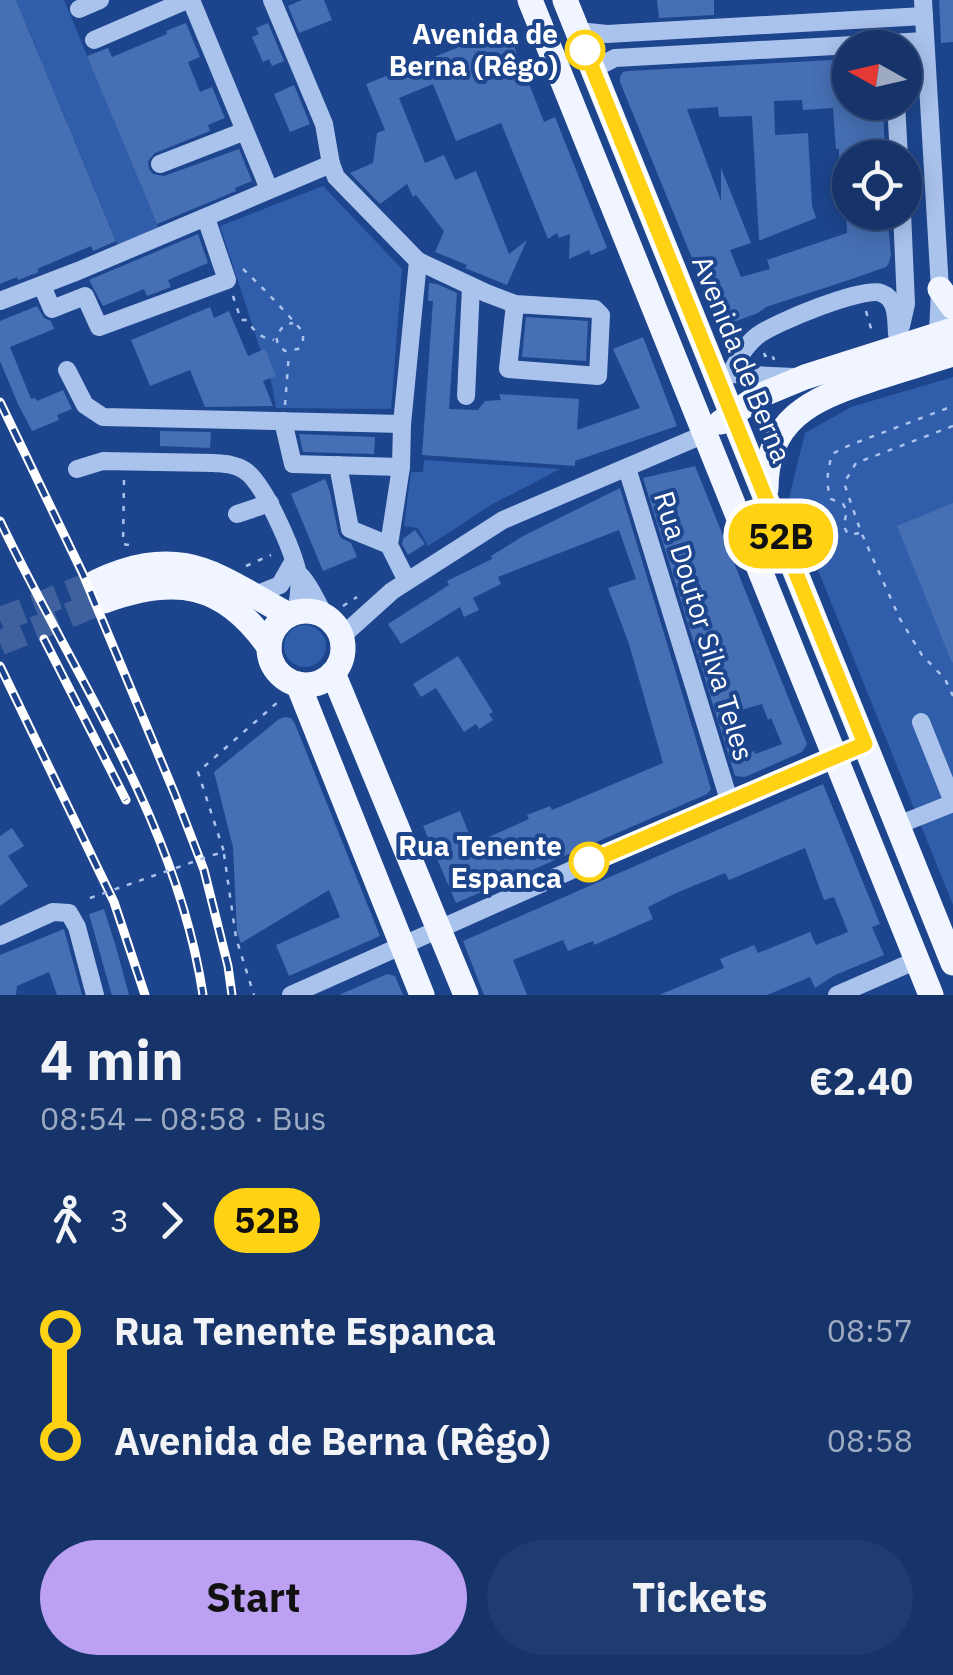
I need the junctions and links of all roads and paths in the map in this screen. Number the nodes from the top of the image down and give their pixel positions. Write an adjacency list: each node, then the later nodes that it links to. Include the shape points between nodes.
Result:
1 (100, 0): 8 (street)
2 (189, 0): 10 (street); 15 (street)
3 (272, 0): 17 (street, via 324,124)
4 (530, 0): 48 (main road)
5 (565, 0): 9 (main road, Avenida de Berna)
6 (891, 8): 7 (street); 9 (street)
7 (924, 8): 12 (street)
8 (79, 9)
9 (578, 32): 14 (main road, Avenida de Berna)
10 (94, 40)
11 (922, 40): 12 (street)
12 (925, 40): 21 (street)
13 (832, 48): 14 (street, via 614,58)
14 (593, 69): 40 (main road, Avenida de Berna)
15 (245, 131): 16 (street); 18 (street)
16 (160, 164)
17 (331, 164): 18 (street); 24 (street)
18 (269, 189): 19 (street)
19 (206, 218): 23 (street); 26 (street)
20 (903, 230): 22 (street)
21 (937, 249): 22 (street, via 924,262); 28 (street)
22 (904, 253): 35 (street, via 906,313)
23 (220, 261): 25 (street); 32 (path, via 236,262)
24 (418, 261): 27 (street); 46 (street)
25 (227, 280): 26 (street, via 100,327 85,296 52,309); 34 (path, via 241,320)
26 (42, 286): 29 (street)
27 (472, 286): 30 (street); 42 (street)
28 (946, 298): 33 (street)
29 (0, 302)
30 (515, 304): 30 (street, via 508,369 598,376 595,309)
31 (872, 309): 35 (path, via 866,312)
32 (293, 323): 34 (path, via 280,328); 37 (path, via 304,336)
33 (948, 339): 35 (main road); 54 (main road, via 908,367 799,411 772,450)
34 (276, 340): 37 (path)
35 (883, 340): 40 (street, via 896,314 884,294 867,292 761,333); 41 (main road)
36 (774, 349): 38 (path, via 764,352)
37 (290, 352): 45 (path)
38 (776, 365)
39 (68, 370): 45 (street, via 85,405 102,417)
40 (724, 377): 41 (street); 44 (main road, Avenida de Berna)
41 (805, 377): 44 (main road)
42 (466, 396)
43 (953, 406): 57 (path, via 832,454 828,492 847,511 845,531)
44 (732, 415): 48 (main road); 54 (main road, Avenida de Berna)
45 (283, 421): 46 (street); 50 (street, via 293,464)
46 (402, 424): 51 (street)
47 (953, 426): 57 (path, via 856,463 844,483)
48 (705, 434): 52 (street); 73 (main road)
49 (124, 461): 53 (street); 55 (street, via 230,464 246,471); 59 (path, via 124,544)
50 (338, 466): 51 (street); 58 (street, via 350,529)
51 (401, 467): 58 (street)
52 (626, 468): 62 (street, via 503,520); 74 (street, Rua Doutor Silva Teles)
53 (77, 469)
54 (766, 499): 72 (main road, Avenida de Berna)
55 (270, 503): 56 (street); 60 (street)
56 (236, 514)
57 (861, 532): 70 (path, via 900,619)
58 (389, 545): 62 (street)
59 (136, 546)
60 (293, 561): 61 (path); 63 (street, via 280,585); 65 (street, via 300,594); 66 (street, via 316,602)
61 (245, 566)
62 (408, 581): 66 (street)
63 (255, 595): 65 (main road); 67 (main road, via 218,574 173,564 134,567 100,591 195,589 240,612)
64 (355, 598): 66 (path)
65 (292, 614): 66 (main road, via 314,612); 67 (main road, via 279,623)
66 (336, 621): 68 (main road, via 343,650)
67 (270, 647): 69 (main road)
68 (334, 673): 69 (main road); 80 (main road)
69 (289, 692): 77 (path, via 198,772); 82 (main road)
70 (953, 696)
71 (921, 722): 75 (street)
72 (865, 744): 73 (street); 76 (main road, Avenida de Berna)
73 (835, 756): 74 (street); 83 (main road)
74 (729, 800): 80 (street)
75 (953, 802): 76 (street)
76 (898, 826): 79 (main road, Avenida de Berna)
77 (224, 852): 78 (path, bridge); 85 (path, via 236,938)
78 (90, 898)
79 (945, 921): 84 (main road, Avenida de Berna)
80 (439, 929): 82 (street); 89 (main road)
81 (0, 936): 86 (street, via 53,912 69,914)
82 (402, 945): 87 (street); 88 (main road)
83 (917, 960): 90 (street); 91 (main road)
84 (953, 963)
85 (254, 994)
86 (95, 995)
87 (292, 995)
88 (422, 995)
89 (466, 995)
90 (838, 995)
91 (931, 995)

